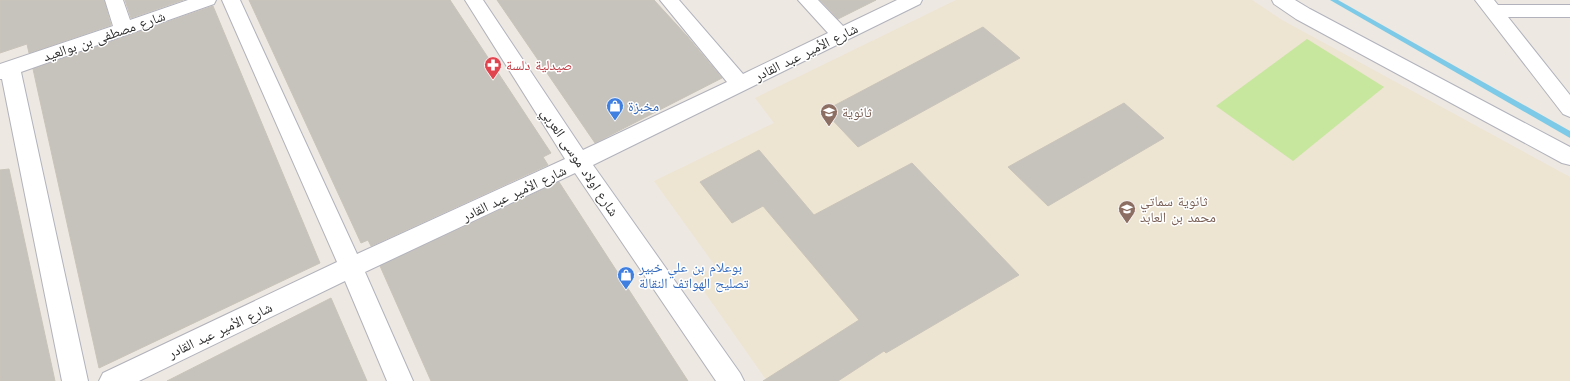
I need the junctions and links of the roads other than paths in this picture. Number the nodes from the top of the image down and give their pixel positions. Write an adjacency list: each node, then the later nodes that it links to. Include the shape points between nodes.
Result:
1 (114, 0): 11 (street)
2 (207, 0): 11 (street, شارع مصطفى بن بوالعيد)
3 (231, 0): 18 (street)
4 (669, 0): 14 (street)
5 (807, 0): 12 (street)
6 (913, 0): 12 (street, شارع الأمير عبد القادر)
7 (1281, 0): 16 (street)
8 (476, 1): 17 (street, شارع اولاد موسى العربي)
9 (1488, 6): 10 (street); 15 (street)
10 (1570, 11)
11 (124, 29): 13 (street, شارع مصطفى بن بوالعيد)
12 (841, 35): 14 (street, شارع الأمير عبد القادر)
13 (5, 71): 19 (street)
14 (740, 84): 17 (street, شارع الأمير عبد القادر)
15 (1570, 109)
16 (1570, 157)
17 (579, 162): 18 (street, شارع الأمير عبد القادر); 22 (street, شارع اولاد موسى العربي)
18 (351, 267): 20 (street, شارع الأمير عبد القادر); 21 (street)
19 (75, 381)
20 (112, 381)
21 (400, 381)
22 (730, 381)

